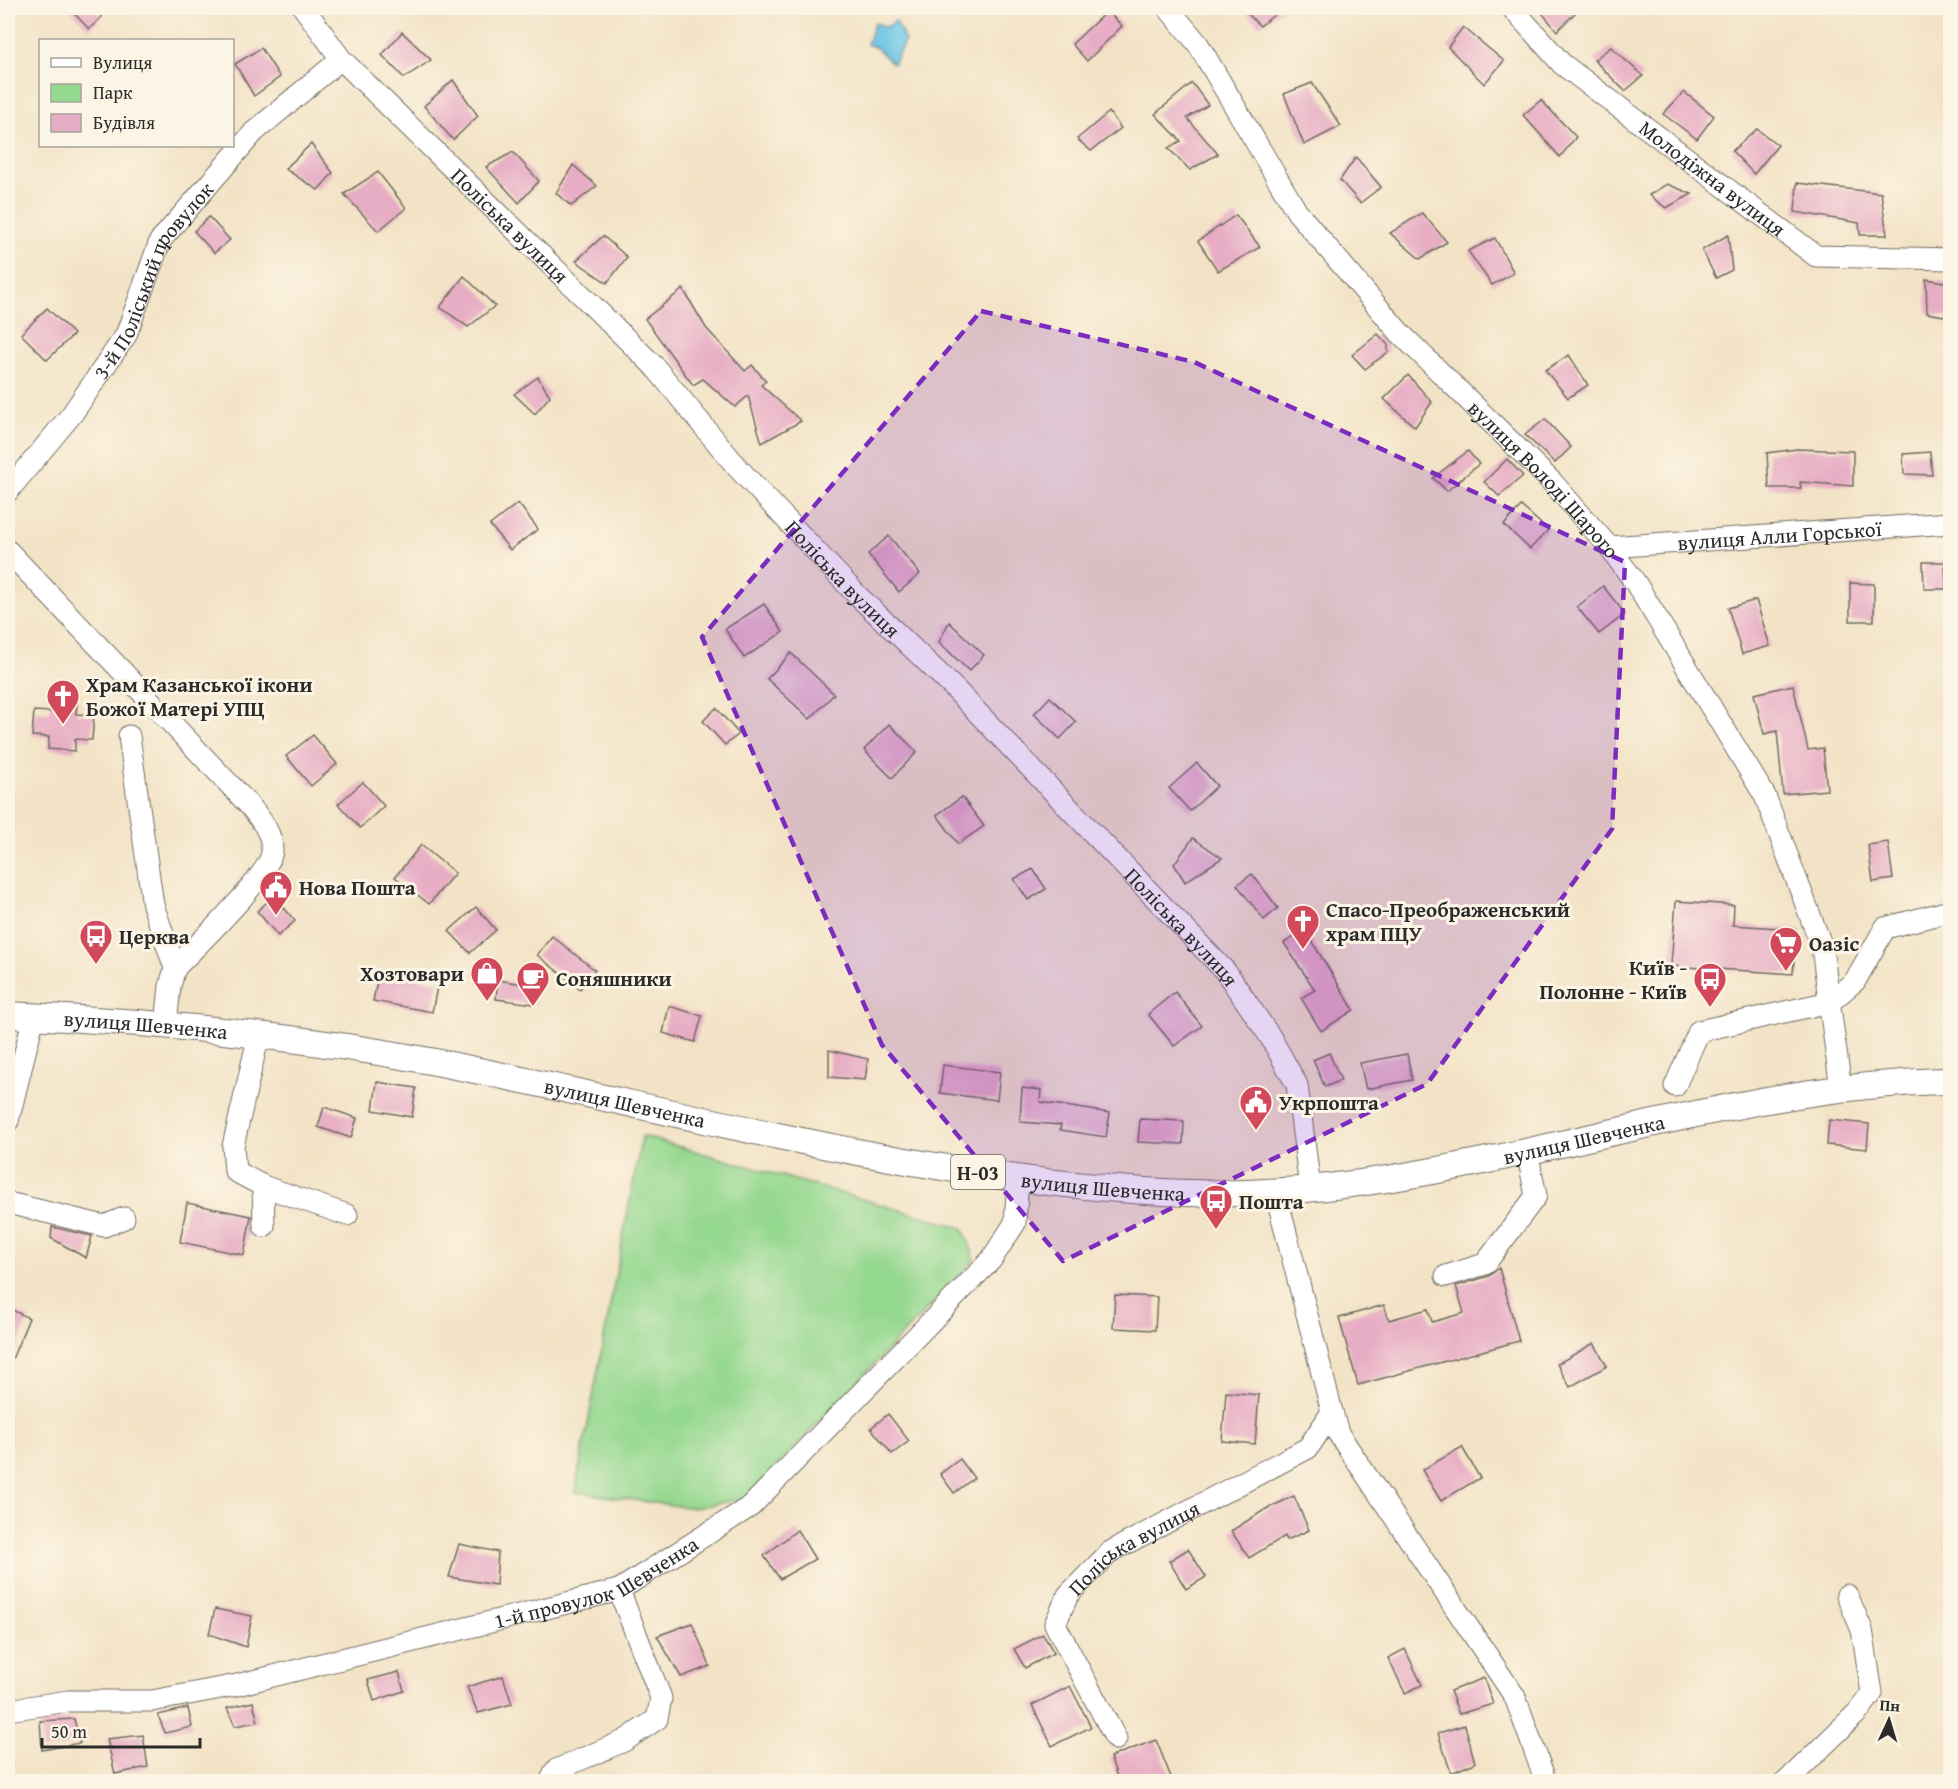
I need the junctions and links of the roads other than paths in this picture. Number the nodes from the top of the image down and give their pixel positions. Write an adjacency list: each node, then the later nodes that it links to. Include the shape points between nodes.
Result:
1 (304, 8): 4 (street, Поліська вулиця)
2 (1168, 8): 8 (street, вулиця Володі Шарого, via 1198,44 1297,212 1400,333 1553,483)
3 (1512, 8): 5 (street, Молодіжна вулиця, via 1562,64 1816,256)
4 (341, 60): 6 (street, 3-й Поліський провулок, via 254,132 160,242 126,336 72,414); 25 (street, Поліська вулиця, via 654,366 736,466 849,587 954,688 1226,972 1297,1085)
5 (1950, 259)
6 (8, 491)
7 (1950, 523): 8 (street, вулиця Алли Горської)
8 (1609, 547): 13 (street, вулиця Володі Шарого, via 1635,582 1765,796 1822,947)
9 (8, 551): 12 (street, via 268,830 273,852 263,874)
10 (129, 736): 12 (street, via 153,905)
11 (1950, 911): 13 (street, via 1885,928 1855,981)
12 (175, 968): 16 (street)
13 (1830, 1002): 19 (street, via 1699,1031); 20 (street, вулиця Володі Шарого)
14 (8, 1015): 15 (main road, вулиця Шевченка / Н-03)
15 (34, 1016): 16 (main road, вулиця Шевченка / Н-03); 21 (street)
16 (166, 1025): 17 (main road, вулиця Шевченка / Н-03)
17 (259, 1034): 23 (main road, вулиця Шевченка / Н-03, via 431,1062 896,1159); 24 (street, via 233,1146 234,1171)
18 (1950, 1081): 20 (main road, вулиця Шевченка / Н-03)
19 (1675, 1086)
20 (1841, 1089): 22 (main road, вулиця Шевченка / Н-03, via 1779,1096)
21 (8, 1121)
22 (1527, 1151): 25 (main road, вулиця Шевченка / Н-03, via 1378,1180); 31 (street, via 1536,1196 1485,1264)
23 (1018, 1179): 26 (main road, вулиця Шевченка / Н-03, via 1183,1193); 33 (street, 1-й провулок Шевченка, via 1015,1223 991,1260 751,1506)
24 (262, 1186): 28 (street); 30 (street)
25 (1310, 1188): 26 (main road, вулиця Шевченка / Н-03)
26 (1275, 1190): 32 (street)
27 (8, 1203): 29 (street, via 104,1226)
28 (347, 1215)
29 (124, 1218)
30 (264, 1226)
31 (1446, 1276)
32 (1332, 1413): 36 (street, Поліська вулиця, via 1308,1448 1110,1552 1068,1594 1055,1624); 38 (street, via 1338,1433 1515,1697)
33 (620, 1590): 35 (street, 1-й провулок Шевченка, via 226,1687 152,1701 68,1701); 37 (street, via 661,1698 657,1719 624,1741 556,1770)
34 (1846, 1595): 39 (street, via 1862,1630 1872,1693)
35 (8, 1710)
36 (1116, 1738)
37 (550, 1782)
38 (1545, 1782)
39 (1786, 1782)

